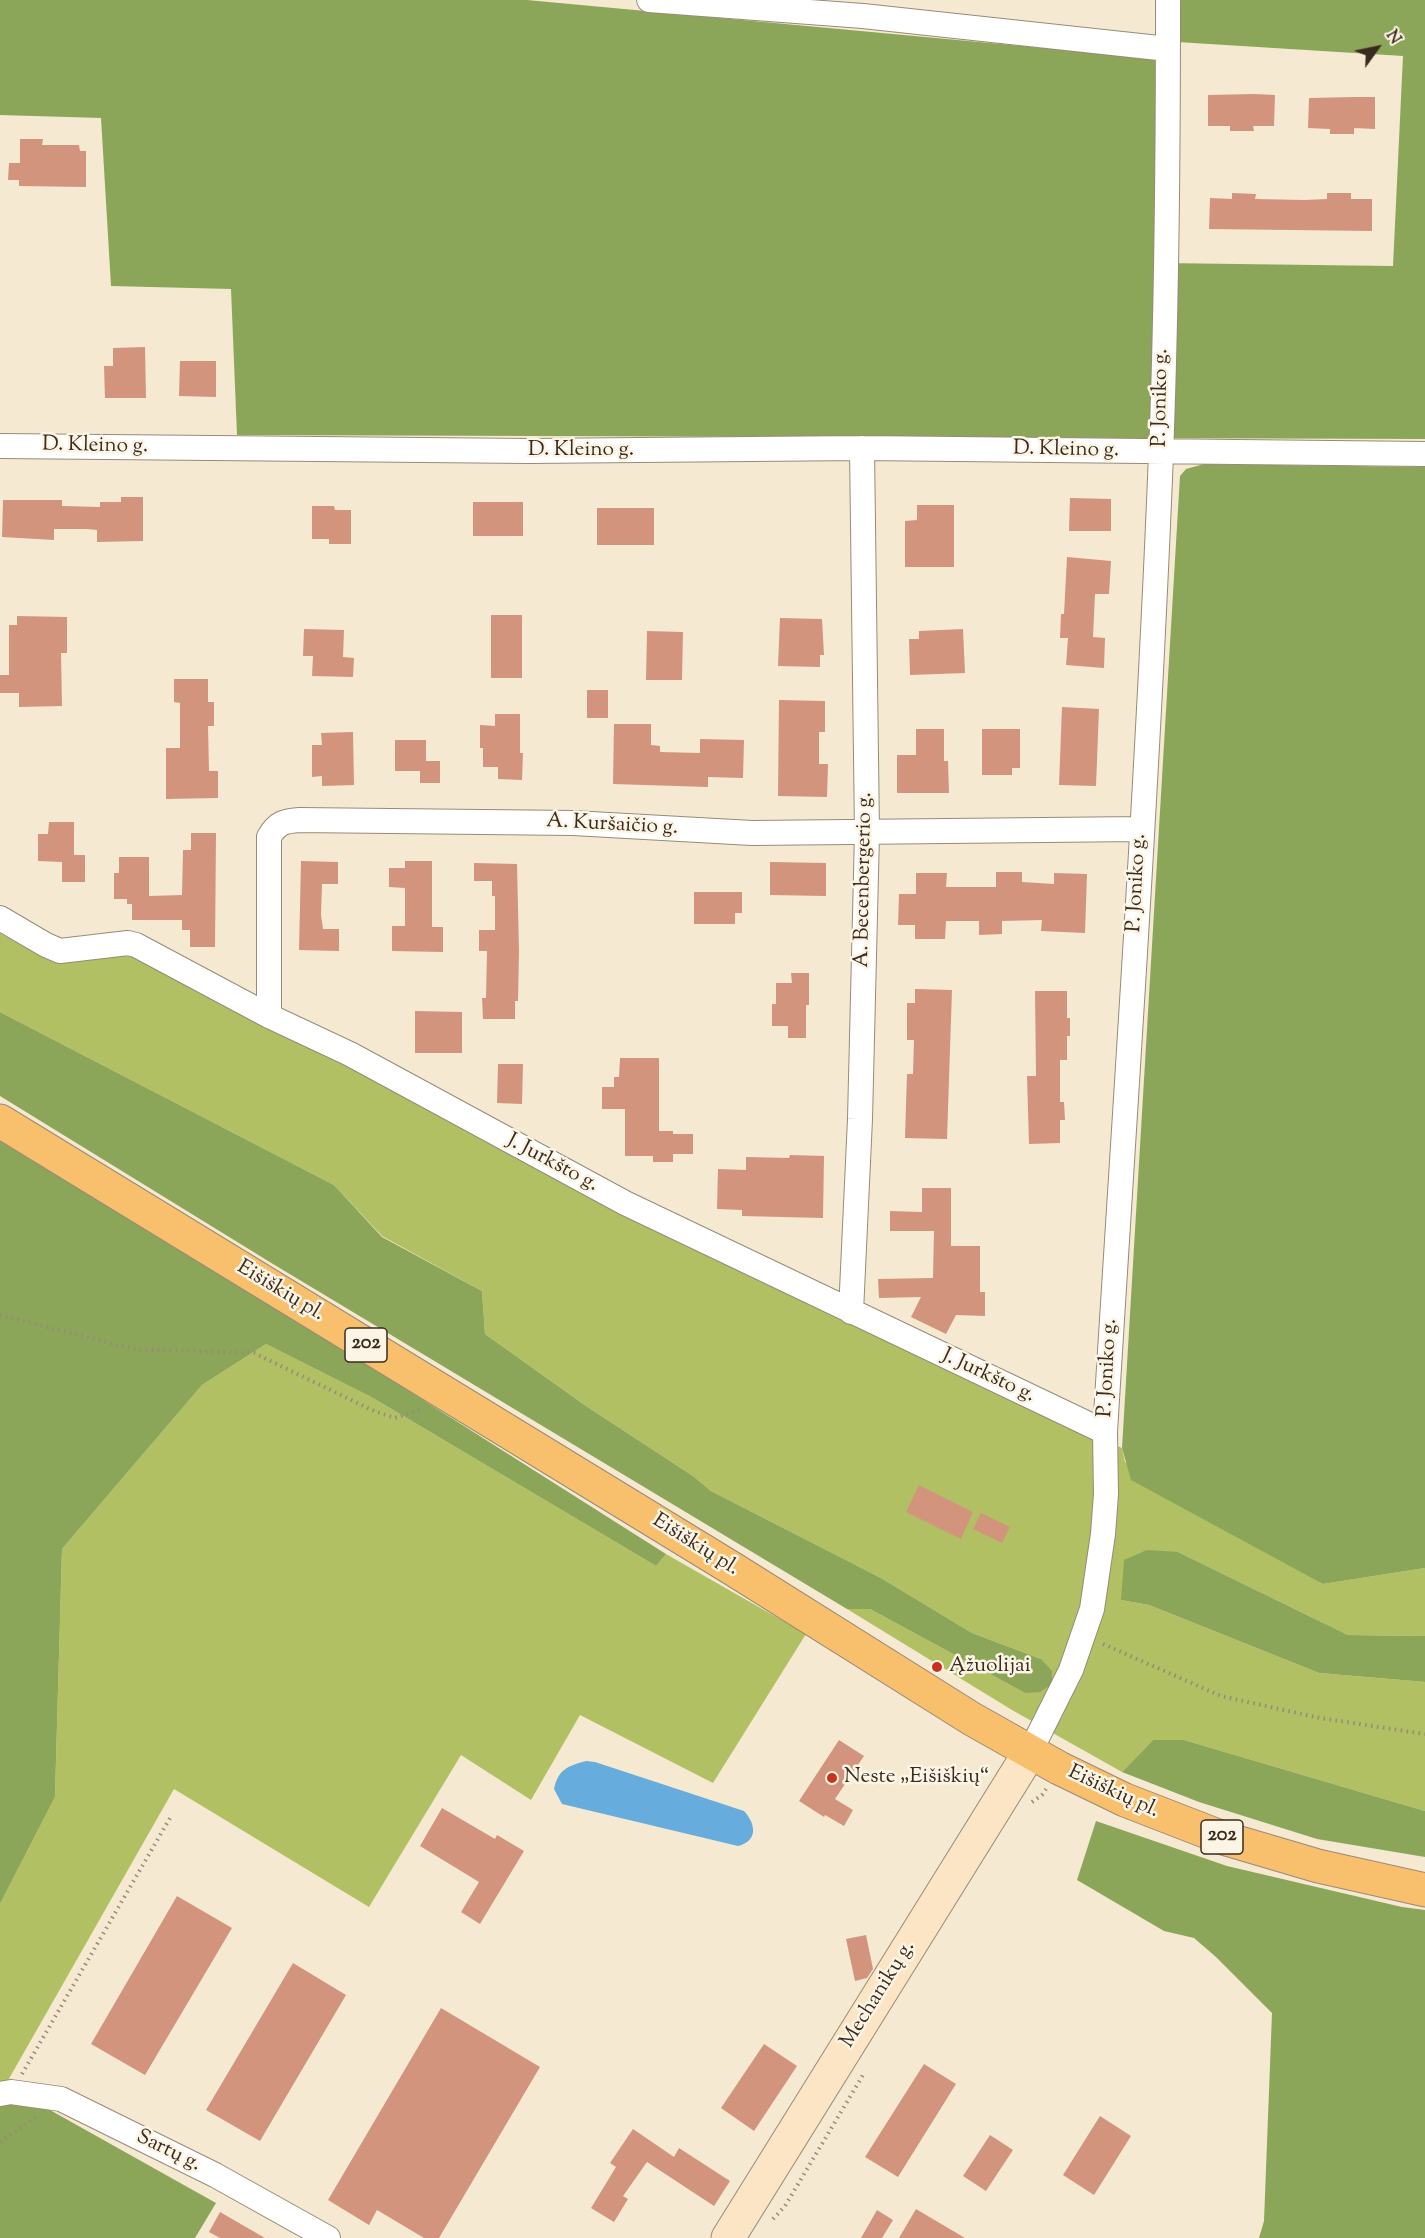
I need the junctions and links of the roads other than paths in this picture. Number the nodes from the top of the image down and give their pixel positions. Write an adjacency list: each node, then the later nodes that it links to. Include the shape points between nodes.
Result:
1 (649, 0): 3 (street)
2 (1168, 0): 4 (street, P. Joniko g.)
3 (863, 8): 4 (street)
4 (1168, 49): 7 (street, P. Joniko g.)
5 (0, 446): 6 (street, D. Kleino g., via 529,451)
6 (862, 448): 7 (street, D. Kleino g.); 10 (street, A. Becenbergerio g.)
7 (1161, 452): 8 (street, D. Kleino g.); 9 (street, P. Joniko g.)
8 (1425, 454)
9 (1141, 829): 10 (street, A. Kuršaičio g.); 15 (street, P. Joniko g.)
10 (867, 833): 12 (street, A. Kuršaičio g., via 752,833 573,823 284,821 275,826 269,837); 14 (street, A. Becenbergerio g.)
11 (0, 918): 12 (street, J. Jurkšto g., via 60,951 136,945)
12 (269, 1016): 14 (street, J. Jurkšto g., via 350,1054 625,1203)
13 (0, 1121): 16 (main road, Eišiškių pl. / 202)
14 (851, 1312): 15 (street, J. Jurkšto g.)
15 (1105, 1432): 16 (street, P. Joniko g., via 1106,1494 1092,1610 1071,1670)
16 (1030, 1752): 17 (main road, Eišiškių pl. / 202, via 1176,1822 1318,1866); 20 (main road, Mechanikų g.)
17 (1425, 1890)
18 (5, 2093): 19 (street, Sartų g., via 61,2099 215,2175)
19 (328, 2238)
20 (728, 2238)

